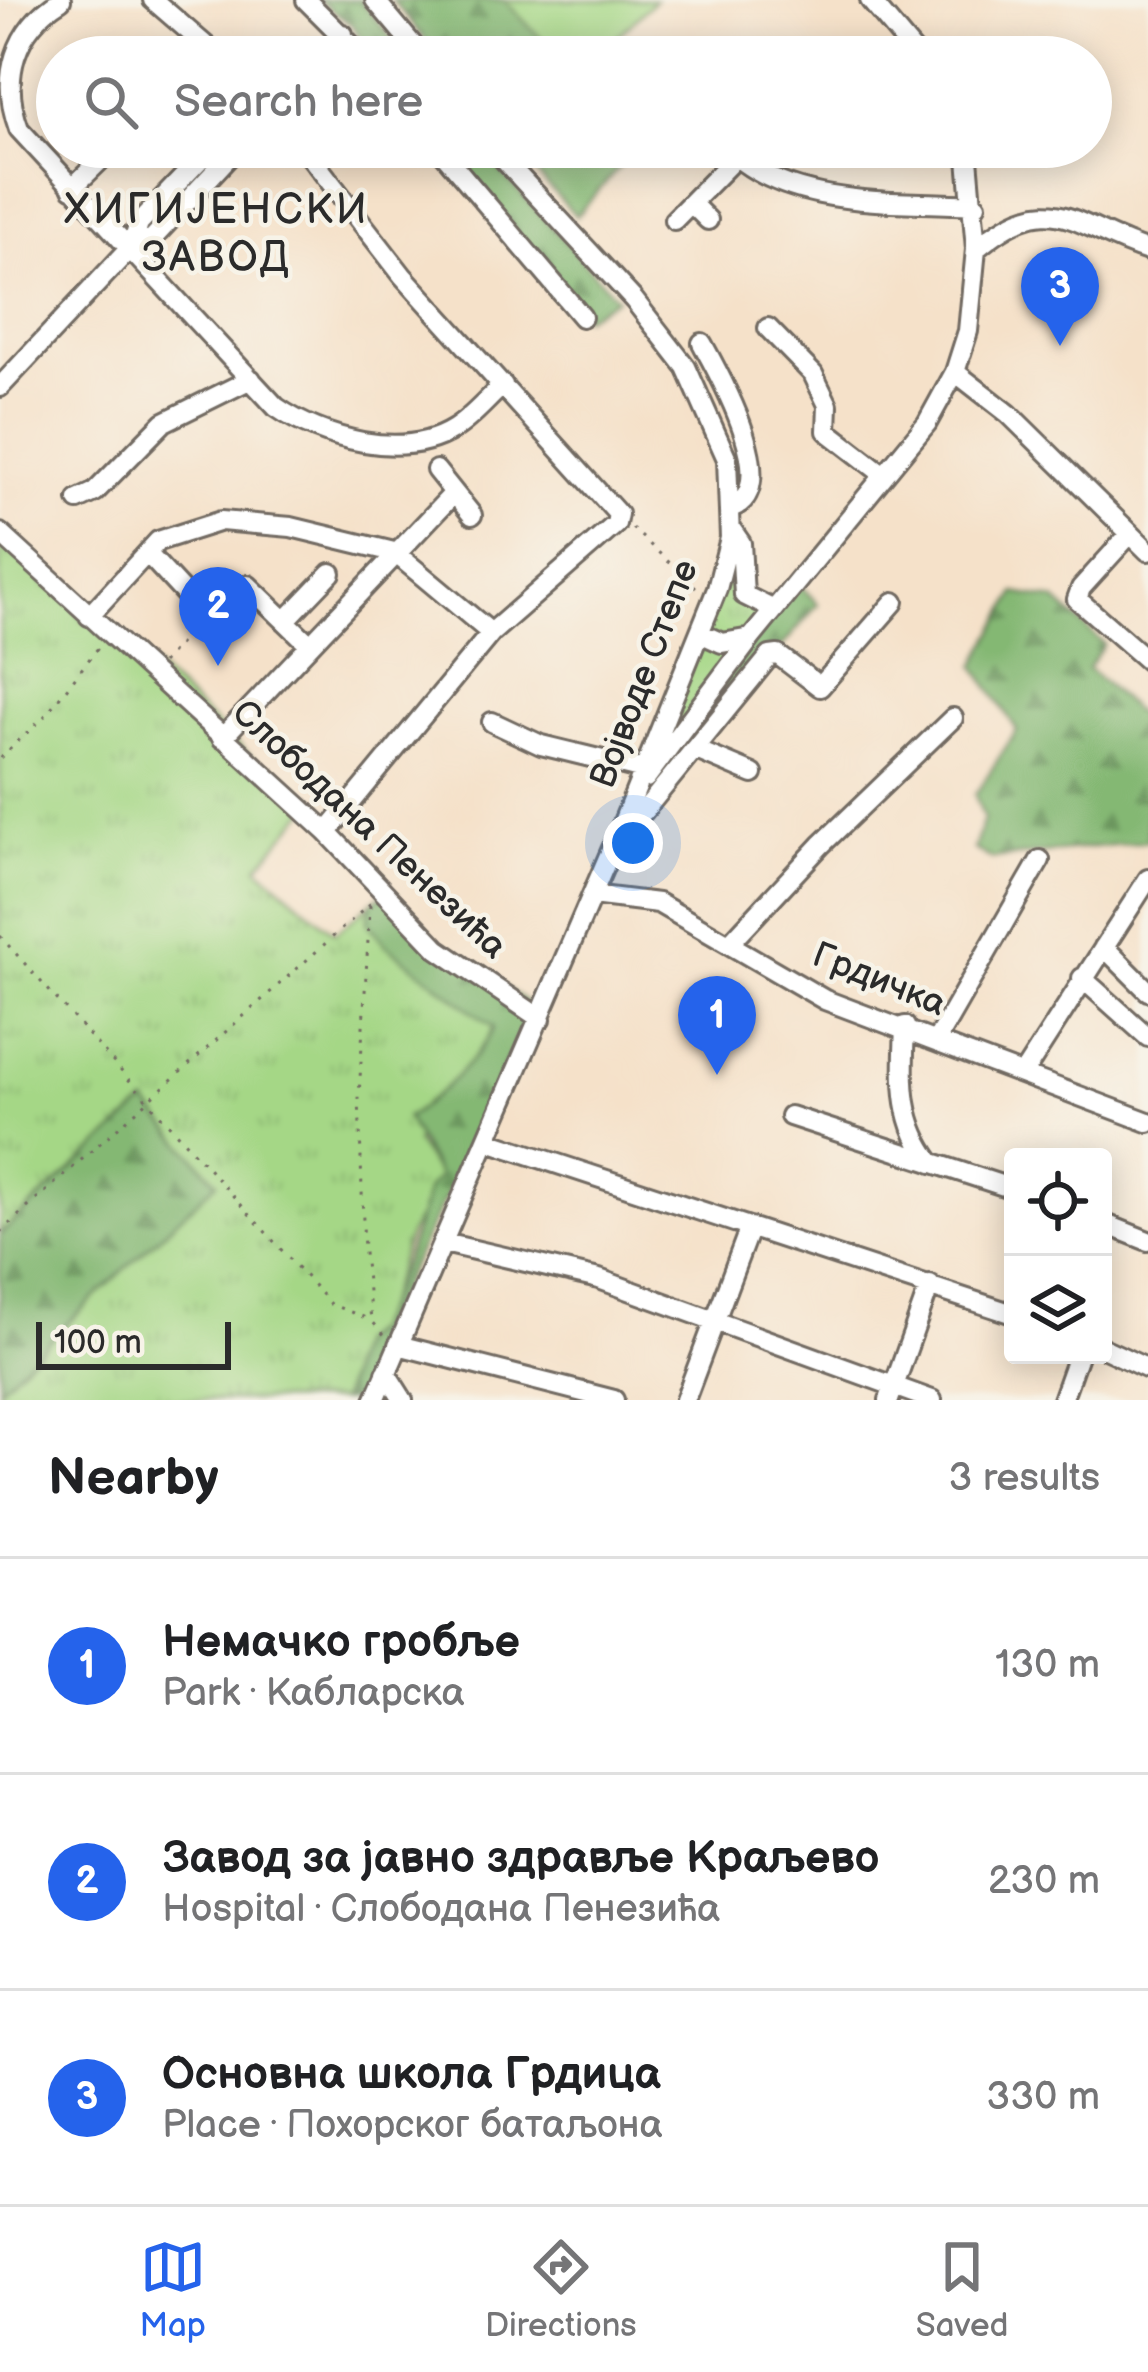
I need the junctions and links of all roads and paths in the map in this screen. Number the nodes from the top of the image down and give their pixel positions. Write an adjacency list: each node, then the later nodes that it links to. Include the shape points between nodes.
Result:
1 (61, 0): 10 (street, via 25,32 11,65 13,113)
2 (153, 0): 7 (street)
3 (306, 0): 6 (street)
4 (375, 0): 8 (street)
5 (870, 0): 9 (street)
6 (343, 34)
7 (195, 36)
8 (405, 36)
9 (900, 36)
10 (36, 148)
11 (51, 168): 21 (street)
12 (92, 168): 21 (street)
13 (192, 168): 26 (street, via 140,223)
14 (218, 168): 26 (street, via 153,238)
15 (319, 168): 34 (street)
16 (456, 168): 29 (street)
17 (511, 168): 40 (street, Војводе Степе, via 676,351 724,448)
18 (718, 168): 22 (street)
19 (753, 168): 23 (street, via 827,195)
20 (970, 168): 23 (street)
21 (72, 188): 26 (street)
22 (691, 203): 24 (street); 25 (street)
23 (976, 206): 27 (street)
24 (674, 220)
25 (708, 220)
26 (132, 246): 33 (street); 35 (street)
27 (976, 249): 28 (street, via 1018,220 1057,214); 32 (street)
28 (1148, 250)
29 (582, 317)
30 (768, 328): 37 (street, via 813,374 828,405 827,431)
31 (702, 343): 40 (street, via 749,453 750,487)
32 (955, 372): 37 (street); 45 (street)
33 (251, 380): 34 (street, via 296,421 392,444 456,428); 39 (street, via 164,422)
34 (503, 385): 42 (street)
35 (0, 387)
36 (436, 470): 38 (street)
37 (884, 475): 54 (street)
38 (454, 493): 41 (street); 47 (street)
39 (78, 500)
40 (731, 508): 43 (street, Војводе Степе)
41 (472, 514)
42 (617, 519): 51 (path); 58 (street)
43 (731, 529): 54 (street, via 741,543 744,595); 59 (street, Војводе Степе)
44 (0, 533): 56 (street, Слободана Пенезића)
45 (1130, 534): 46 (street); 63 (street, via 1077,599)
46 (1148, 551)
47 (394, 552): 48 (street, via 291,527 221,521 177,532); 58 (street); 62 (street)
48 (147, 554): 52 (street); 56 (street)
49 (331, 573): 57 (street)
50 (248, 585): 57 (street)
51 (698, 589)
52 (185, 594)
53 (894, 602): 68 (street, via 820,687 770,656)
54 (774, 610): 61 (street)
55 (208, 612): 64 (path)
56 (89, 616): 60 (street, Слободана Пенезића)
57 (285, 621): 62 (street)
58 (491, 633): 72 (street)
59 (700, 633): 61 (street, via 722,643); 71 (street, Војводе Степе)
60 (110, 634): 64 (street, Слободана Пенезића); 69 (path)
61 (751, 638): 71 (street)
62 (309, 644): 67 (street)
63 (1148, 662)
64 (152, 674): 67 (street, Слободана Пенезића)
65 (952, 718): 79 (street)
66 (492, 722): 71 (street)
67 (222, 738): 72 (street, Слободана Пенезића)
68 (694, 749): 70 (street); 73 (street)
69 (0, 758)
70 (753, 774)
71 (640, 779): 73 (street, Војводе Степе)
72 (327, 832): 77 (street, Слободана Пенезића)
73 (619, 832): 76 (street, Војводе Степе)
74 (1040, 860): 86 (street)
75 (1148, 879): 80 (street)
76 (592, 896): 79 (street, Грдичка, via 658,903); 83 (street, Војводе Степе)
77 (376, 898): 83 (street, Слободана Пенезића); 88 (path); 103 (path, via 359,1096)
78 (0, 936): 88 (path)
79 (731, 942): 84 (street, Грдичка, via 825,1000)
80 (1104, 947): 81 (street); 82 (street)
81 (1082, 978): 85 (street); 87 (street)
82 (1148, 991)
83 (541, 1019): 92 (street, Војводе Степе)
84 (905, 1026): 86 (street, Грдичка); 91 (street, via 902,1096)
85 (1148, 1037)
86 (937, 1040): 87 (street, Грдичка)
87 (1023, 1074): 90 (street, Грдичка)
88 (146, 1103): 98 (path); 103 (path, via 330,1304)
89 (790, 1116): 93 (street)
90 (1148, 1122)
91 (910, 1128): 93 (street); 94 (street)
92 (488, 1141): 96 (street); 100 (street, Војводе Степе)
93 (891, 1150): 94 (street)
94 (932, 1163): 95 (street)
95 (1004, 1186)
96 (750, 1226): 101 (street); 104 (street)
97 (1112, 1226): 99 (street)
98 (0, 1232)
99 (1148, 1240)
100 (444, 1243): 104 (street, via 586,1275); 105 (street, Војводе Степе)
101 (930, 1285): 102 (street); 110 (street)
102 (1004, 1311)
103 (371, 1320): 105 (path)
104 (716, 1320): 110 (street); 114 (street)
105 (398, 1345): 109 (street, Војводе Степе); 113 (street)
106 (1112, 1352): 108 (street)
107 (1075, 1364): 116 (street)
108 (1148, 1369)
109 (386, 1372): 111 (street, Војводе Степе); 112 (street)
110 (892, 1392): 115 (street)
111 (375, 1400)
112 (403, 1400)
113 (614, 1400)
114 (686, 1400)
115 (932, 1400)
116 (1062, 1400)

